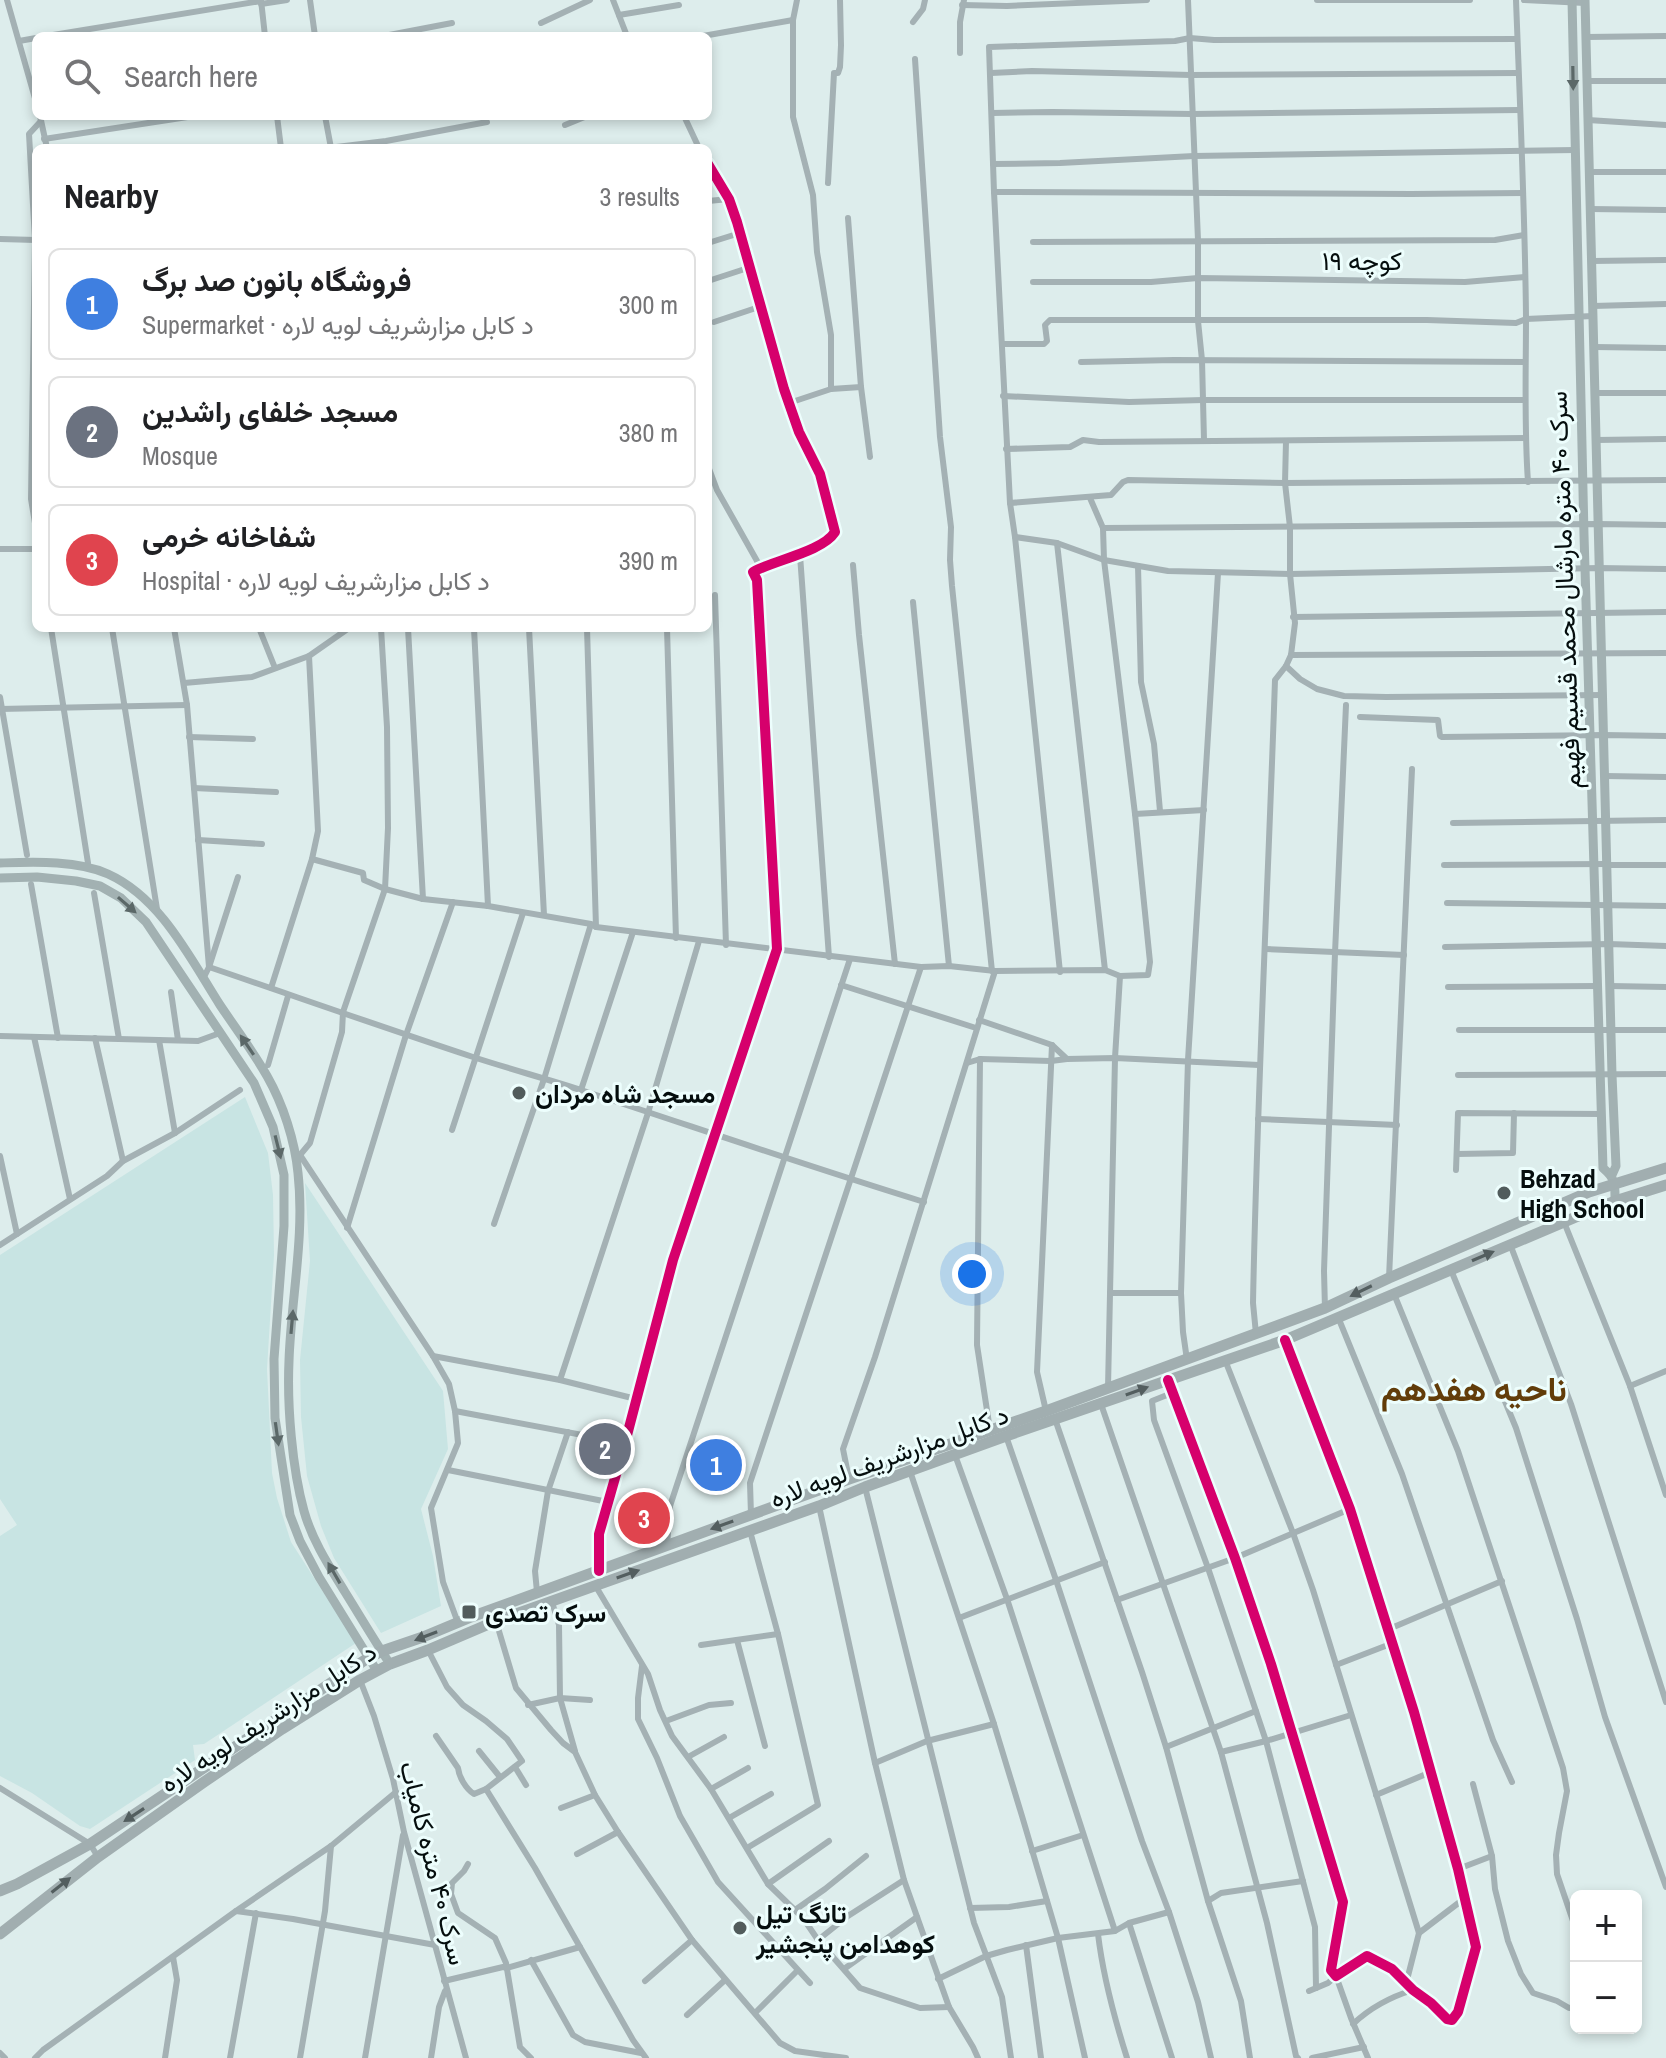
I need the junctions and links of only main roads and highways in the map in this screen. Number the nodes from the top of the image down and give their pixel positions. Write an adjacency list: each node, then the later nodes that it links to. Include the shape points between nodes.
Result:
1 (1666, 1168): 3 (highway, د کابل مزارشریف لویه لاره, one-way to 3, via 1614,1180 1325,1308 1108,1388)
2 (1666, 1185): 3 (highway, د کابل مزارشریف لویه لاره, one-way to 2, via 1101,1404 1285,1340 1615,1201)
3 (1050, 1415): 4 (highway, د کابل مزارشریف لویه لاره, one-way to 4, via 849,1479 382,1651 90,1844); 5 (highway, د کابل مزارشریف لویه لاره, one-way to 3, via 243,1755 390,1664 1006,1436)
4 (0, 1891)
5 (0, 1934)

